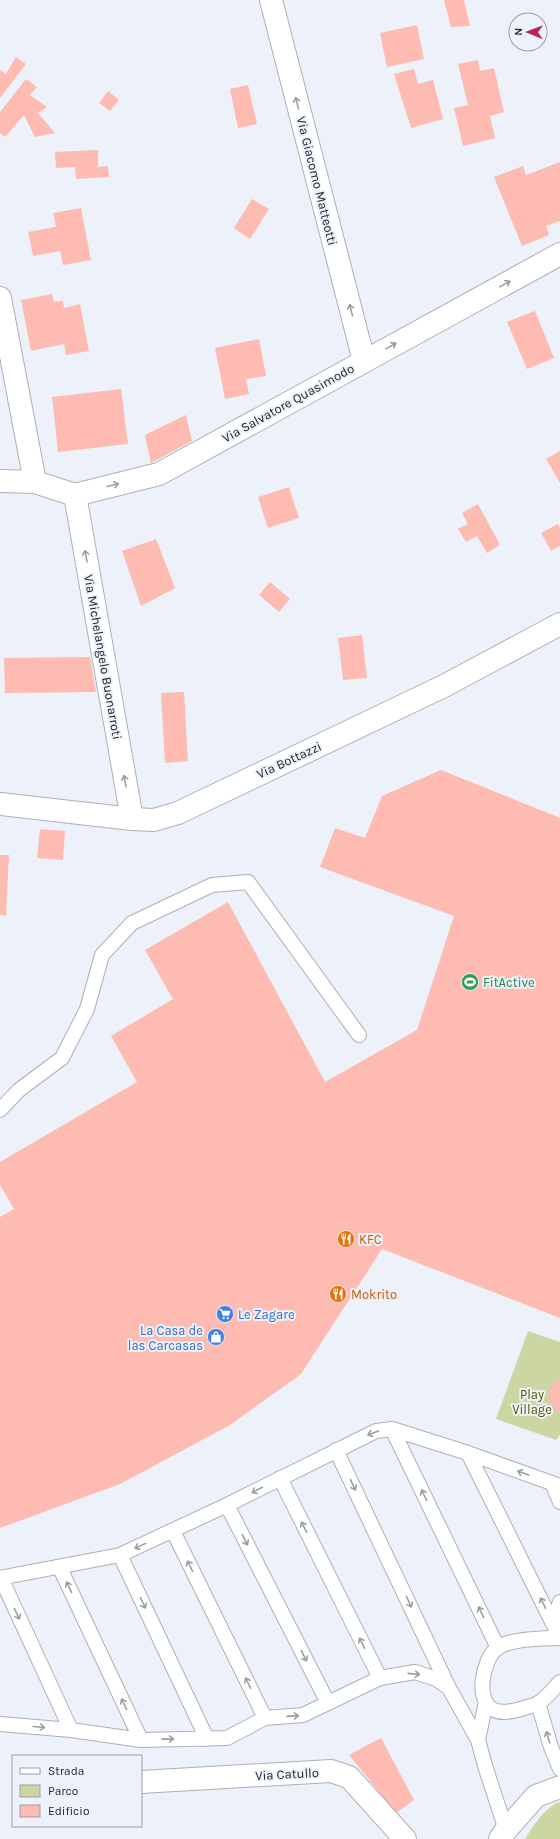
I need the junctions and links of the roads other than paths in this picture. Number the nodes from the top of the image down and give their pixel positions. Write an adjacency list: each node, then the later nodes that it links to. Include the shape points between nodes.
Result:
1 (271, 0): 4 (street, Via Giacomo Matteotti, one-way to 1)
2 (560, 254): 4 (street, Via Salvatore Quasimodo, one-way to 2)
3 (0, 298): 6 (street)
4 (364, 361): 7 (street, Via Salvatore Quasimodo, one-way to 4, via 159,474)
5 (0, 481): 6 (street)
6 (35, 482): 7 (street)
7 (75, 494): 10 (street, Via Michelangelo Buonarroti, one-way to 7)
8 (560, 624): 10 (street, Via Bottazzi, via 444,686 178,813 154,820)
9 (0, 804): 10 (street, Via Bottazzi)
10 (132, 819)
11 (359, 1035): 12 (lane, via 248,882 212,885 132,923 102,955 87,1009 62,1058 19,1090)
12 (0, 1110)
13 (392, 1429): 14 (lane, one-way to 14, via 376,1431); 15 (lane); 27 (lane, one-way to 13)
14 (336, 1450): 16 (lane); 30 (lane, one-way to 30)
15 (468, 1453): 17 (lane, one-way to 15); 25 (lane, one-way to 15)
16 (280, 1478): 19 (lane, one-way to 19); 28 (lane, one-way to 16)
17 (556, 1485): 18 (lane)
18 (560, 1502)
19 (227, 1505): 20 (lane); 32 (lane, one-way to 32)
20 (173, 1531): 21 (lane, one-way to 21); 34 (lane, one-way to 20)
21 (120, 1555): 22 (lane); 37 (lane, one-way to 37)
22 (60, 1568): 23 (lane); 38 (lane, one-way to 22)
23 (1, 1578): 36 (lane, one-way to 36)
24 (560, 1602): 25 (lane)
25 (553, 1623): 26 (lane)
26 (560, 1638): 27 (lane, via 522,1640)
27 (498, 1648): 31 (lane, via 488,1660 482,1682)
28 (380, 1678): 30 (lane, one-way to 30, via 414,1672 436,1679); 32 (lane)
29 (560, 1682): 33 (lane)
30 (449, 1688): 39 (lane)
31 (486, 1702): 33 (lane, via 492,1710 499,1712 513,1711); 39 (lane)
32 (328, 1703): 34 (lane, one-way to 32, via 303,1715)
33 (538, 1703): 40 (lane, one-way to 33, via 550,1747)
34 (265, 1718): 37 (lane, via 227,1738)
35 (0, 1724): 36 (lane, one-way to 36)
36 (71, 1730): 38 (lane)
37 (207, 1739): 38 (lane, one-way to 37)
38 (141, 1740)
39 (478, 1740): 43 (lane)
40 (560, 1769)
41 (142, 1782): 44 (street, Via Catullo, via 331,1771 349,1777)
42 (560, 1787): 43 (street, via 536,1796)
43 (503, 1834)
44 (405, 1839)

